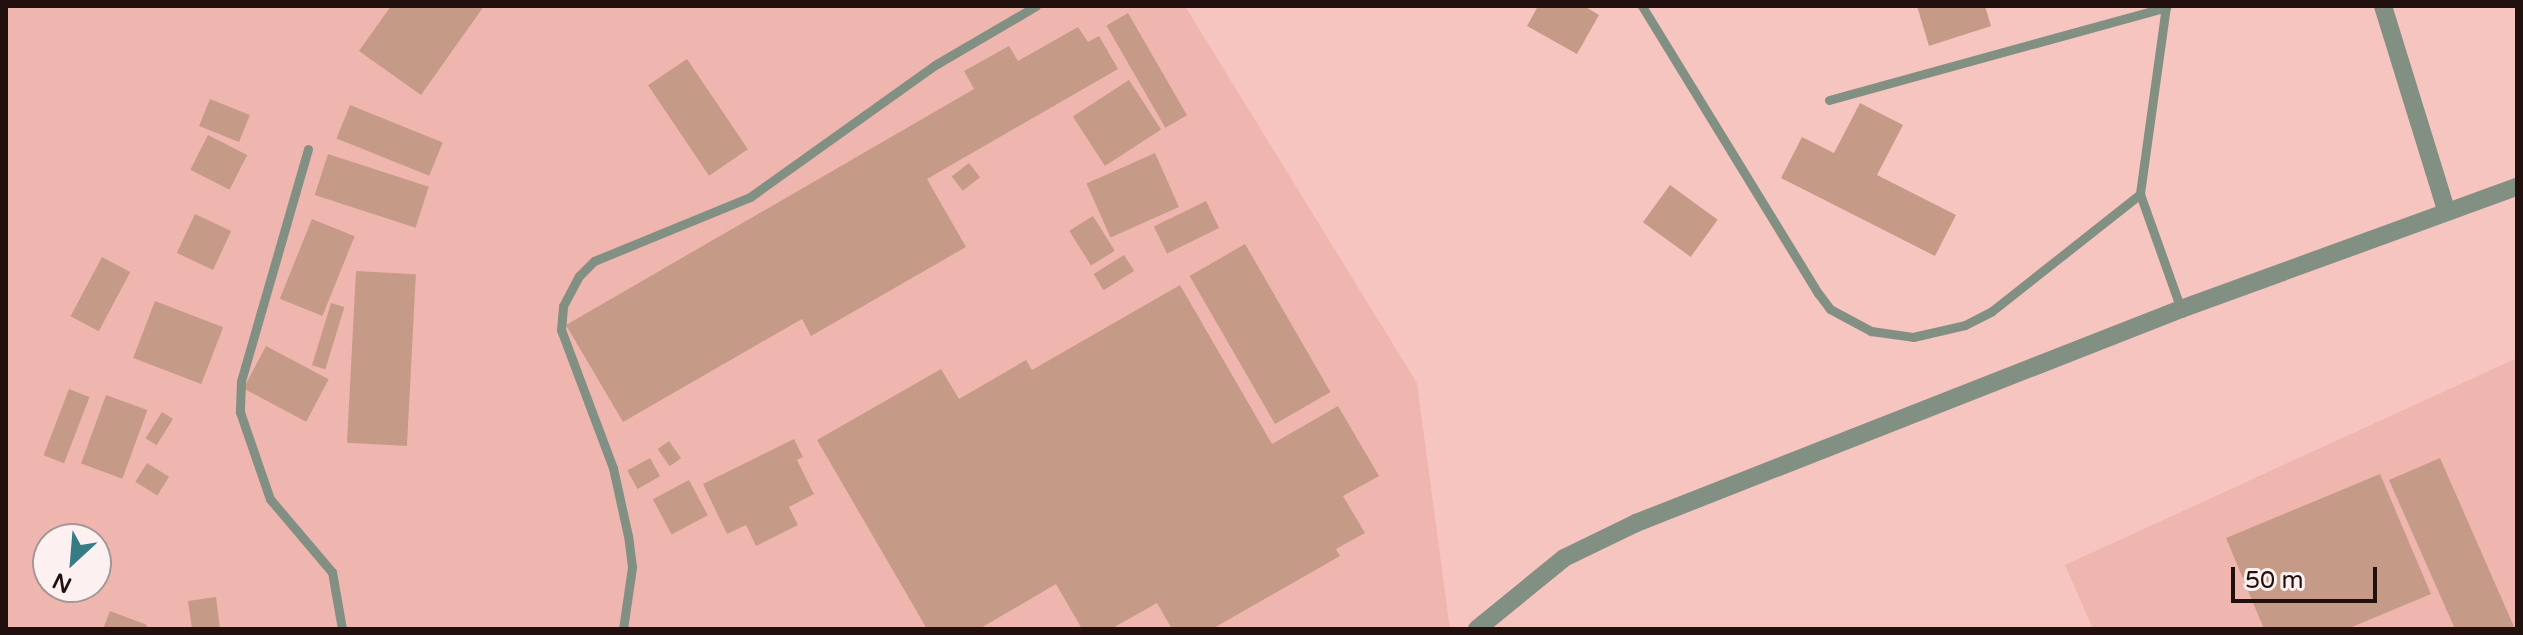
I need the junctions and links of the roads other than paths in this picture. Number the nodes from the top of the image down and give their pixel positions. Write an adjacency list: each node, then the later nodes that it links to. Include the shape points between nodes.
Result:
1 (1036, 6): 12 (lane, via 922,73 750,197 594,261 579,276 563,306 561,330 613,468 628,536 632,567)
2 (1642, 6): 8 (lane, via 1818,293 1830,309 1871,331 1913,337 1965,325 1992,311)
3 (2166, 6): 5 (lane); 8 (lane)
4 (2383, 6): 9 (street)
5 (1829, 100)
6 (308, 149): 11 (lane, via 241,381 240,412 270,499 332,572)
7 (2517, 187): 9 (street)
8 (2140, 194): 10 (lane)
9 (2446, 209): 10 (street)
10 (2181, 309): 13 (street, via 1600,539 1564,558)
11 (342, 629)
12 (623, 629)
13 (1477, 629)

